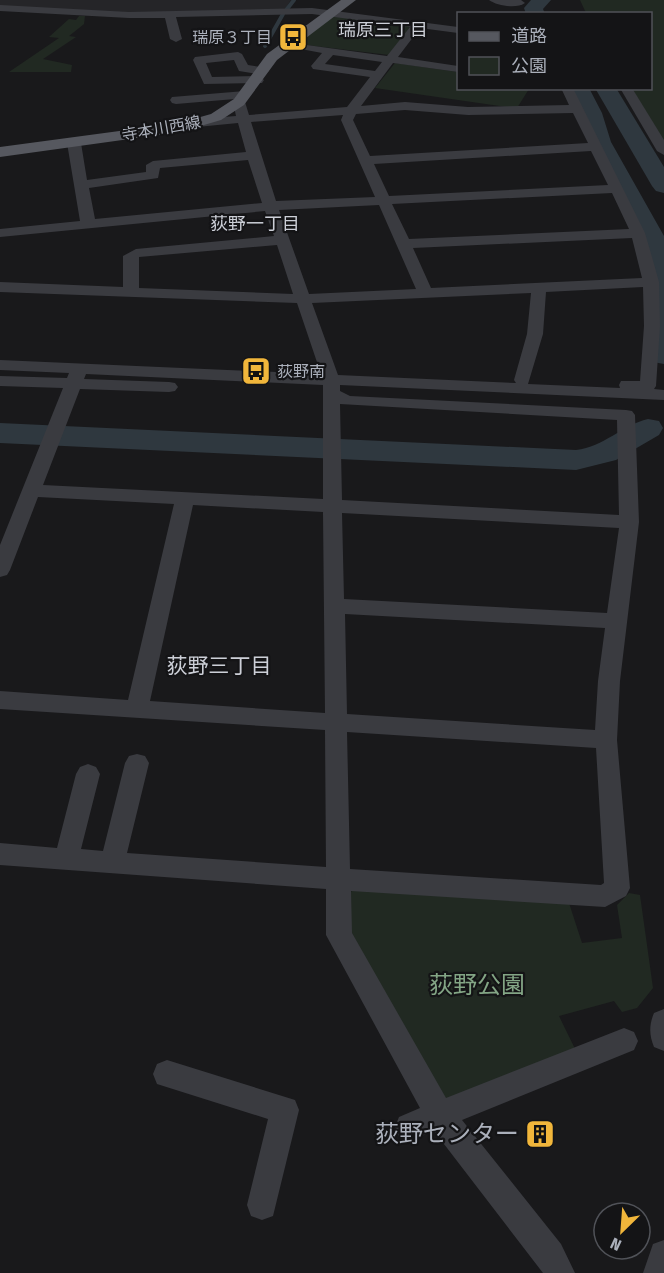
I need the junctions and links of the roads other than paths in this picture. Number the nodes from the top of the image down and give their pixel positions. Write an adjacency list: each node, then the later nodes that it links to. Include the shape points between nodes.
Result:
1 (349, 0): 5 (main road, 寺本川西線)
2 (494, 0): 3 (street)
3 (522, 6)
4 (0, 8): 6 (street)
5 (332, 13): 6 (street); 7 (street); 10 (main road, 寺本川西線)
6 (170, 14): 9 (street)
7 (418, 24): 8 (street); 12 (street)
8 (457, 30)
9 (176, 39)
10 (289, 44): 11 (street); 17 (main road, 寺本川西線, via 269,60)
11 (330, 51): 12 (street); 14 (street, via 317,66)
12 (390, 59): 13 (street); 14 (street)
13 (457, 69)
14 (378, 75): 20 (street)
15 (568, 90): 19 (street)
16 (627, 90): 25 (street)
17 (242, 98): 18 (street); 21 (street); 22 (main road, 寺本川西線, via 224,113)
18 (176, 100)
19 (578, 108): 20 (street, via 468,111 405,106); 24 (street)
20 (351, 110): 21 (street); 28 (street, via 347,120)
21 (243, 119): 22 (street); 27 (street)
22 (196, 123): 23 (main road, 寺本川西線)
23 (74, 143): 26 (main road, 寺本川西線); 29 (street)
24 (594, 147): 28 (street); 30 (street)
25 (664, 151)
26 (0, 152)
27 (253, 155): 29 (street, via 153,165 153,175); 32 (street)
28 (365, 160): 31 (street)
29 (80, 185): 33 (street)
30 (616, 189): 31 (street); 35 (street)
31 (384, 201): 32 (street); 37 (street)
32 (270, 206): 33 (street); 36 (street)
33 (88, 223): 34 (street)
34 (0, 233)
35 (638, 233): 37 (street); 38 (street)
36 (282, 240): 41 (street, via 136,253 130,256); 43 (street)
37 (404, 244): 42 (street)
38 (651, 282): 40 (street); 46 (street, via 648,386)
39 (0, 287): 41 (street)
40 (539, 287): 42 (street); 46 (street, via 535,334)
41 (131, 292): 43 (street)
42 (426, 293): 43 (street)
43 (303, 299): 48 (street)
44 (0, 365): 45 (street)
45 (76, 376): 47 (street); 48 (street); 51 (street)
46 (522, 380): 48 (street, via 346,372)
47 (0, 381)
48 (331, 387): 49 (street); 50 (street); 53 (street); 54 (street, via 347,401 626,415)
49 (664, 395)
50 (664, 409)
51 (30, 490): 52 (street); 55 (street)
52 (185, 499): 53 (street); 59 (street)
53 (333, 507): 54 (street); 56 (street)
54 (629, 522): 57 (street)
55 (0, 570)
56 (335, 606): 57 (street); 60 (street)
57 (617, 621): 61 (street)
58 (0, 700): 59 (street)
59 (137, 709): 60 (street)
60 (336, 722): 61 (street); 67 (street)
61 (606, 740): 67 (street, via 617,888 605,896)
62 (137, 764): 66 (street)
63 (88, 774): 65 (street)
64 (0, 854): 65 (street)
65 (67, 858): 66 (street)
66 (113, 861): 67 (street)
67 (339, 879): 72 (street, via 339,934)
68 (664, 1022): 69 (street)
69 (664, 1038)
70 (624, 1041): 72 (street)
71 (167, 1074): 74 (street, via 285,1110)
72 (439, 1114): 73 (street); 76 (street, via 550,1255)
73 (409, 1127)
74 (262, 1205)
75 (664, 1255): 77 (street)
76 (559, 1273)
77 (659, 1273)

